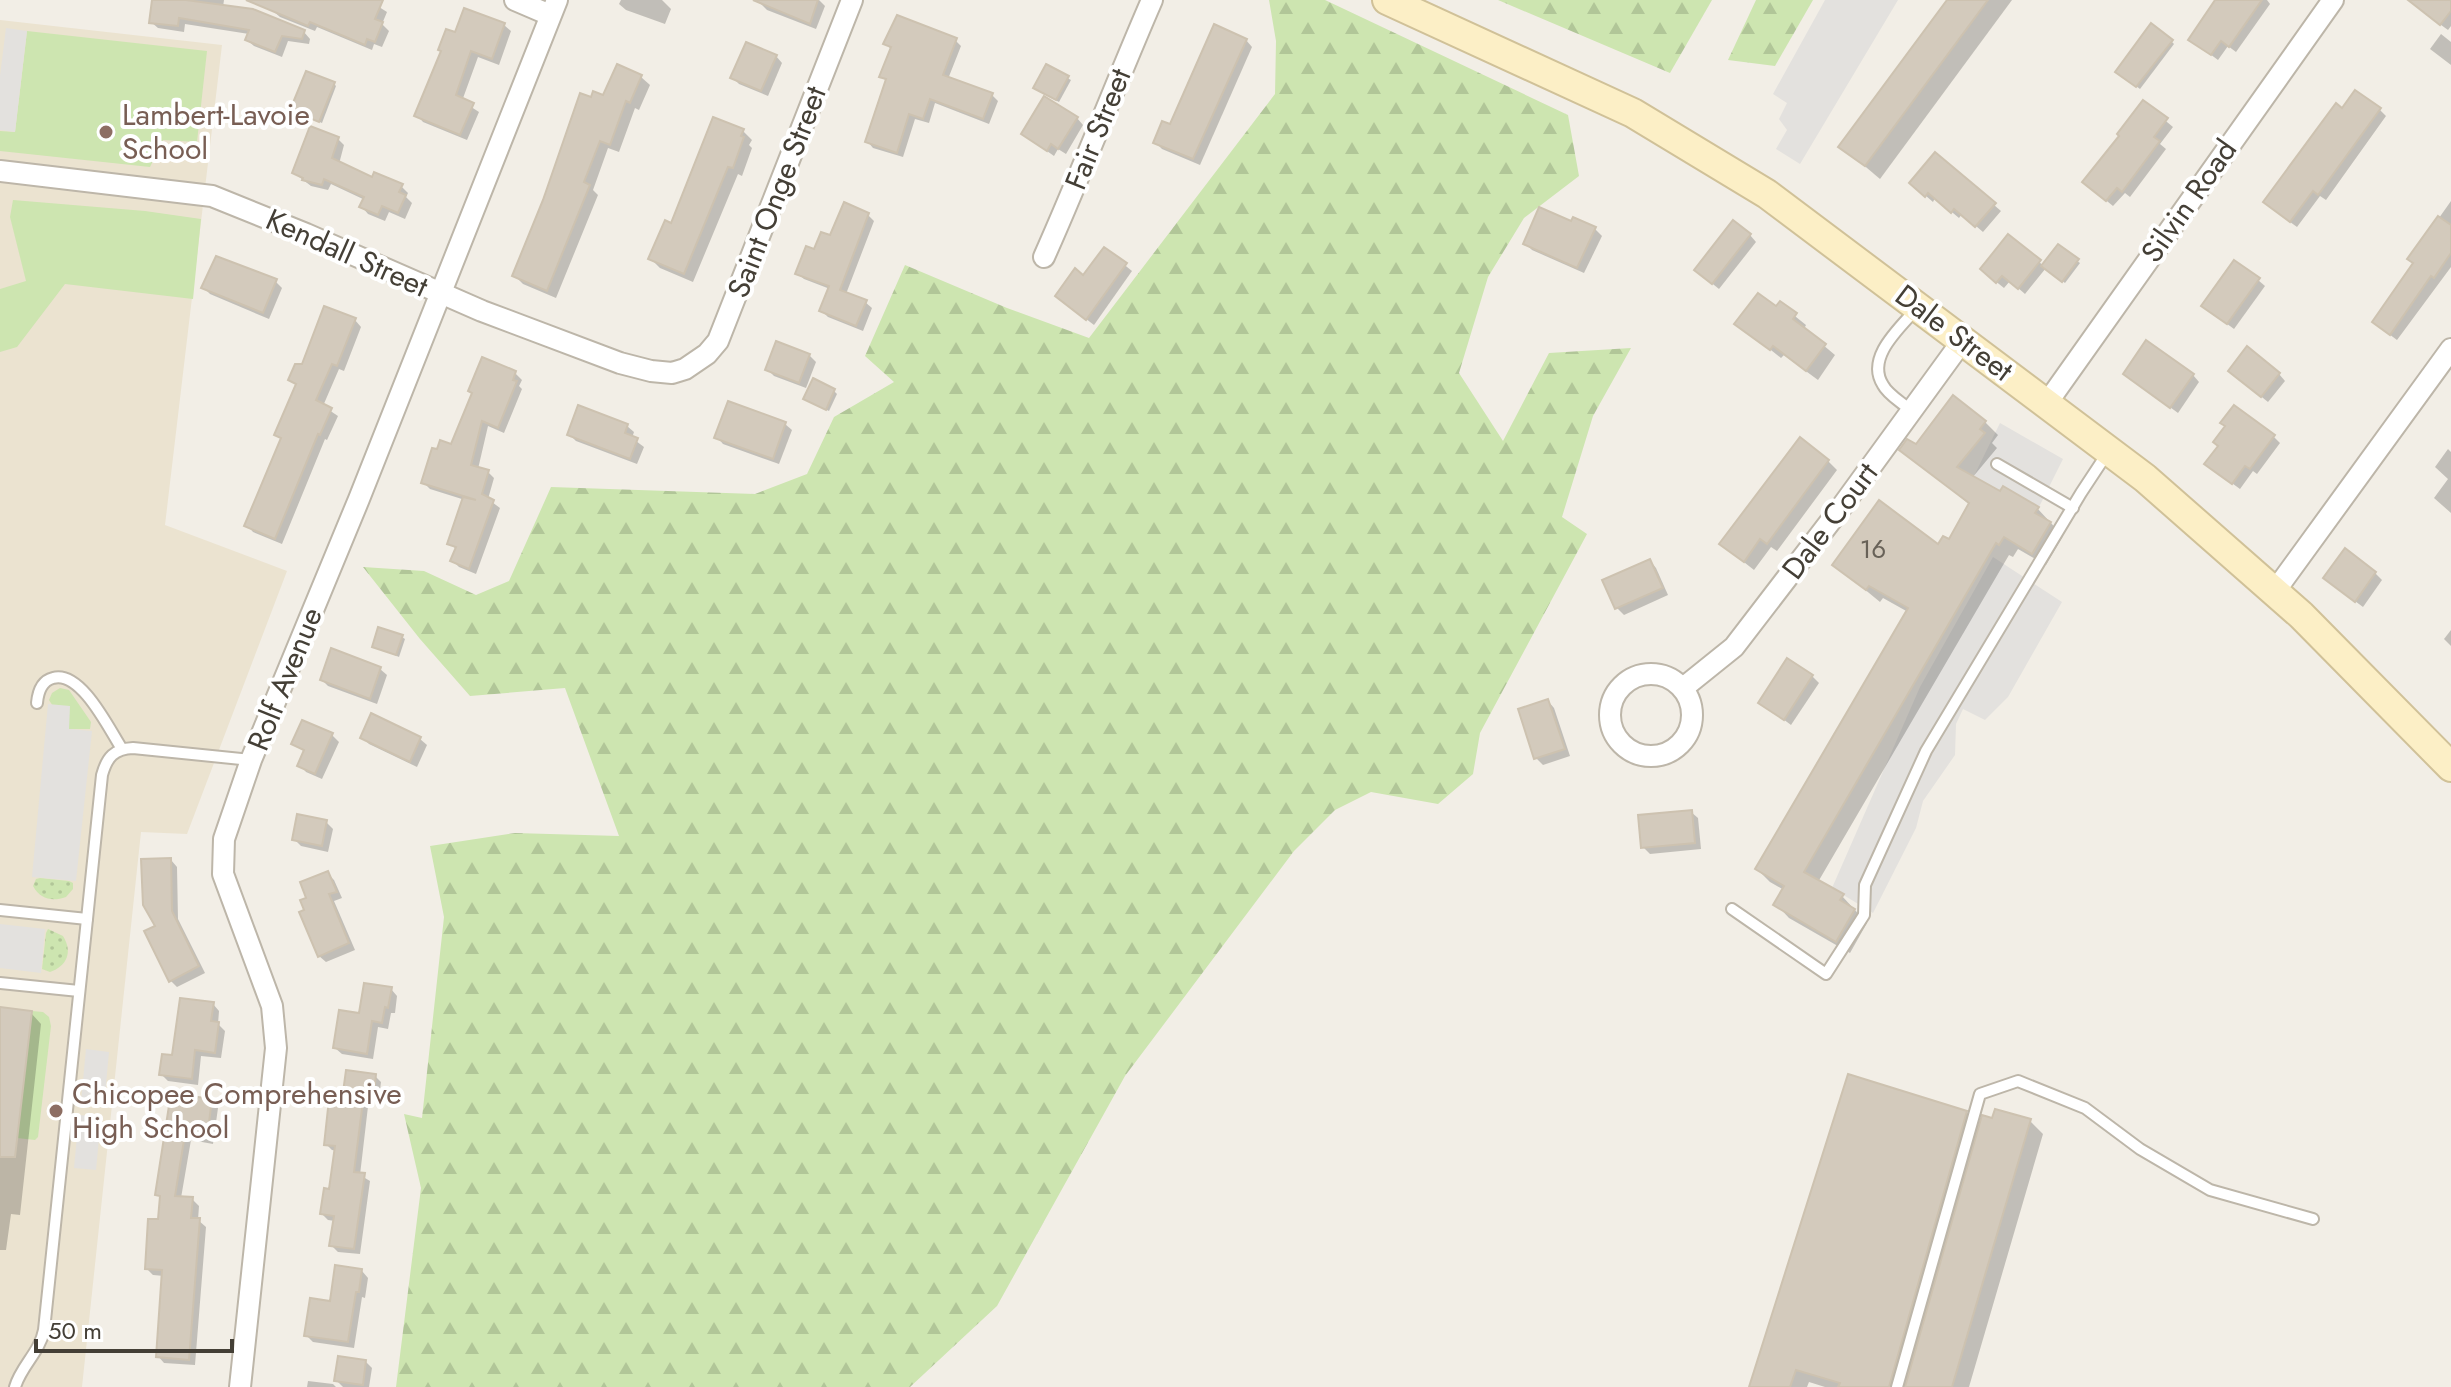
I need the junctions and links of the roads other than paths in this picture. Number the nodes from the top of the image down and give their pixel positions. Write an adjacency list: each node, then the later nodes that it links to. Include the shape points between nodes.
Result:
1 (515, 0): 6 (street)
2 (852, 0): 13 (street, Saint Onge Street, via 718,341)
3 (1152, 0): 8 (street, Fair Street)
4 (1387, 0): 10 (street, Dale Street, via 1662,129 1761,190)
5 (2333, 0): 14 (street, Silvin Road)
6 (554, 8): 9 (street, Rolf Avenue)
7 (0, 171): 9 (street, Kendall Street, via 212,196)
8 (1044, 257)
9 (441, 294): 13 (street, Kendall Street, via 620,363 662,373); 23 (street, Rolf Avenue)
10 (1918, 306): 11 (street, Dale Street); 15 (lane, via 1885,346 1879,366 1882,385)
11 (1963, 340): 14 (street, Dale Street); 15 (street, Dale Court)
12 (2451, 349): 19 (street)
13 (683, 370)
14 (2047, 403): 16 (street, Dale Street)
15 (1911, 411): 20 (street, Dale Court, via 1734,647)
16 (2109, 451): 18 (lane); 19 (street, Dale Street)
17 (1997, 464): 18 (lane)
18 (2073, 508): 25 (lane, via 1926,751 1865,885 1864,915 1826,974)
19 (2275, 591): 24 (street, Dale Street)
20 (1683, 688): 20 (street, via 1659,674 1640,675 1623,684 1610,708 1611,727 1621,743 1644,756 1663,755 1679,746 1692,722)
21 (37, 703): 22 (lane, via 40,688 49,679 76,682)
22 (122, 749): 23 (lane); 27 (lane, via 111,754 102,775)
23 (251, 760): 32 (street, Rolf Avenue, via 230,818 222,860 231,901 272,1006 276,1048)
24 (2451, 767)
25 (1732, 909)
26 (0, 910): 27 (lane)
27 (87, 919): 29 (lane)
28 (0, 983): 29 (lane)
29 (79, 991): 31 (lane, via 44,1330)
30 (2313, 1219): 33 (lane, via 2210,1190 2140,1149 2085,1108 2018,1081 1980,1094)
31 (15, 1387)
32 (240, 1387)
33 (1897, 1387)

